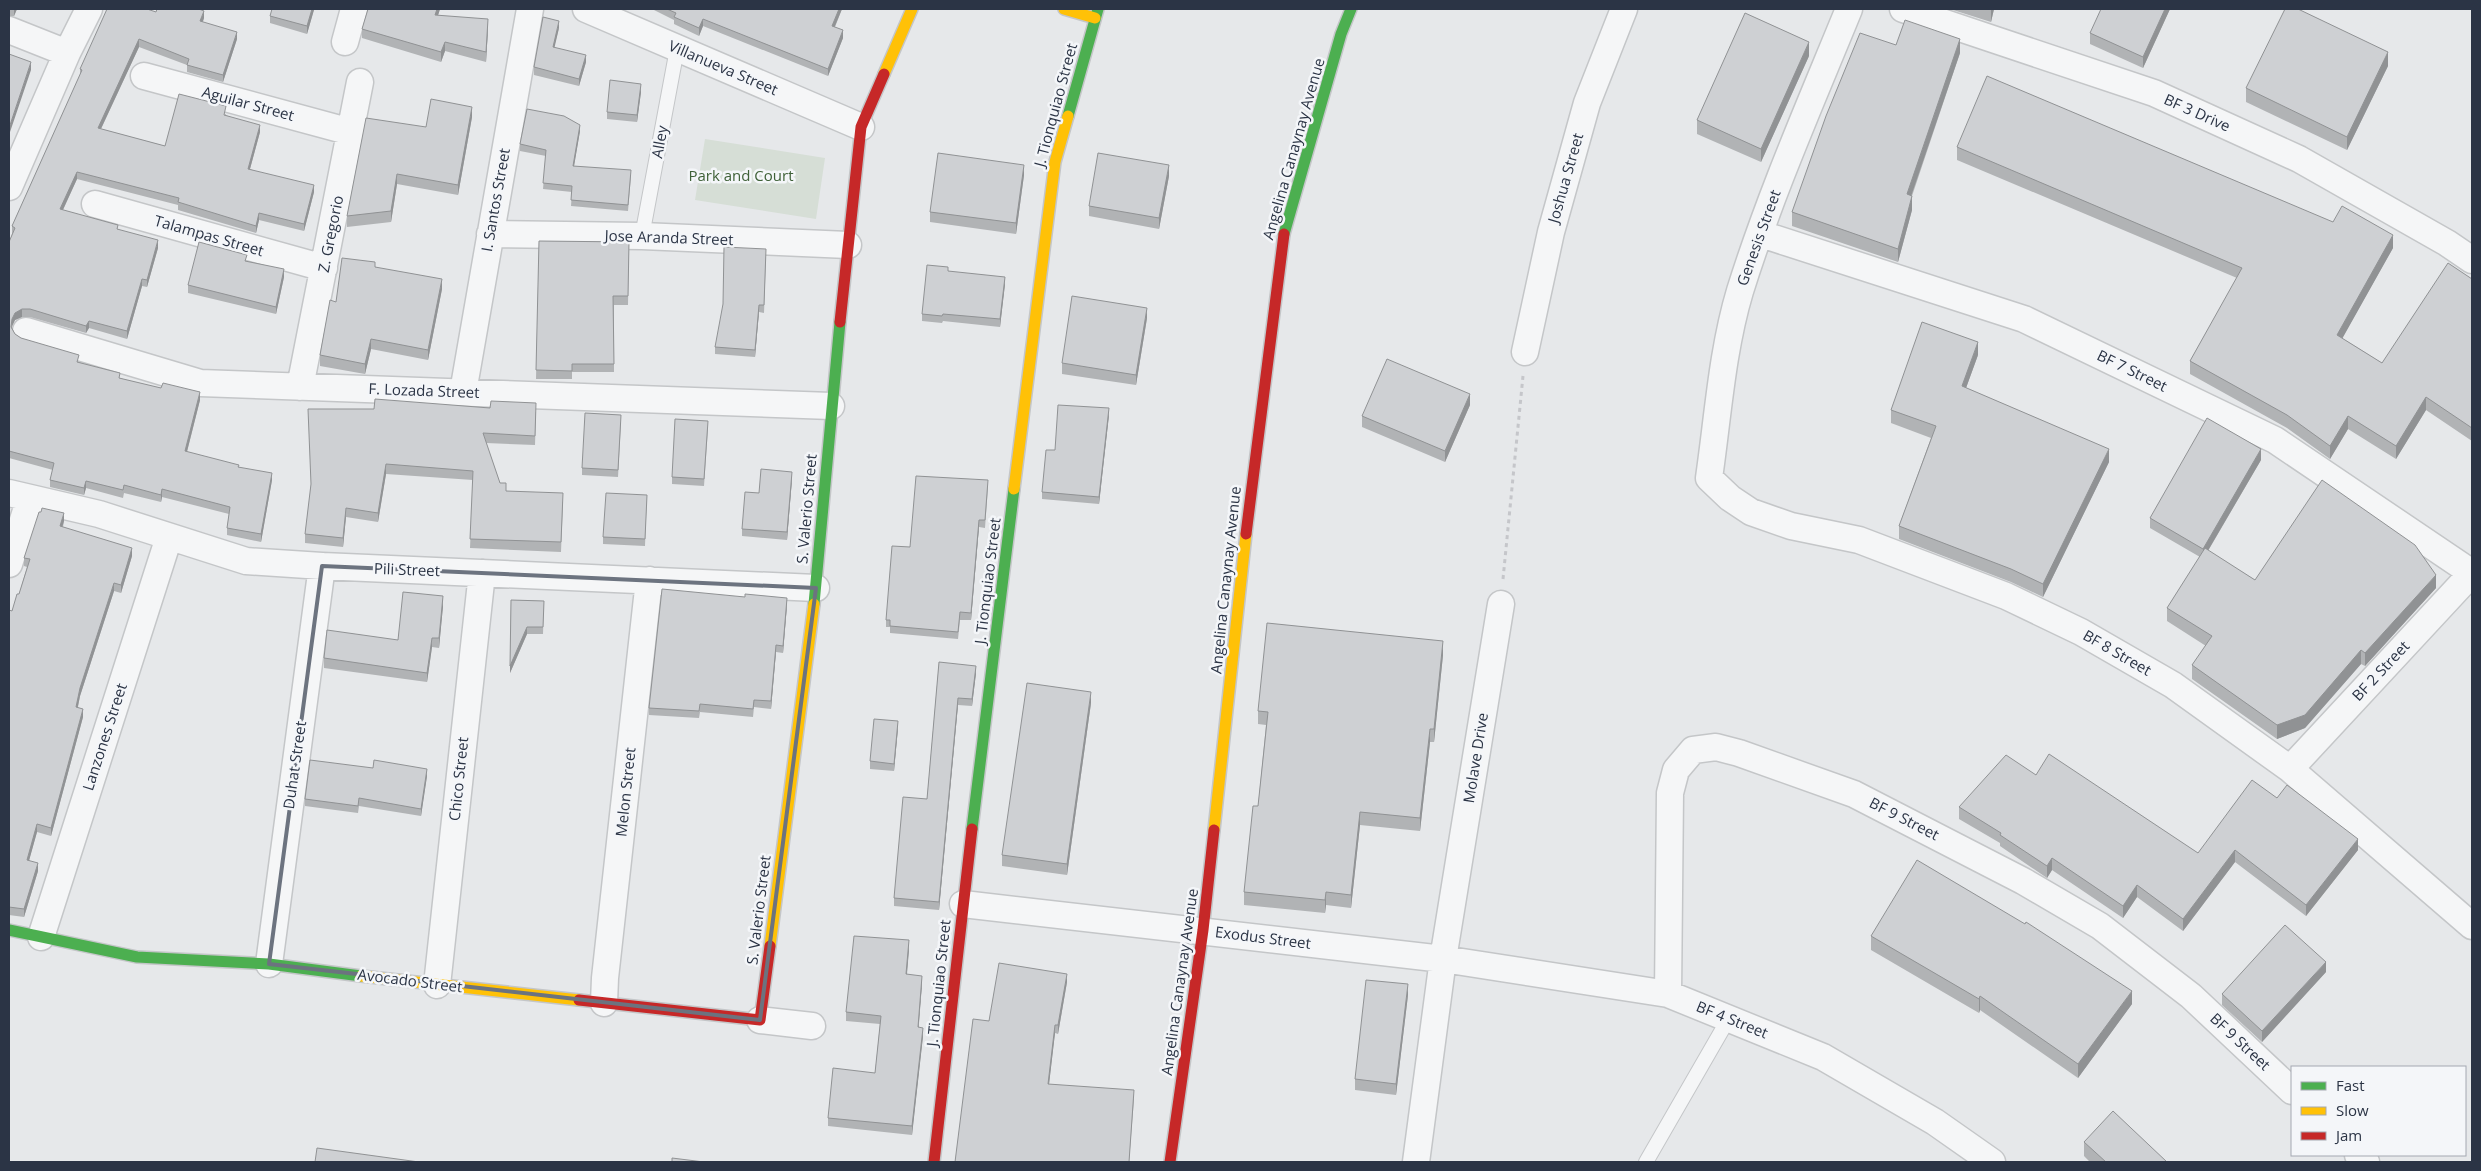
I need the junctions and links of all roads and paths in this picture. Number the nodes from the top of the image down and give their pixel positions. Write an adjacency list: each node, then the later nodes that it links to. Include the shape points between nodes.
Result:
1 (89, 9): 15 (street)
2 (354, 9): 13 (street)
3 (530, 9): 22 (street, I. Santos Street)
4 (586, 9): 14 (street, Villanueva Street)
5 (912, 9): 18 (street, S. Valerio Street)
6 (1064, 9): 11 (street)
7 (1350, 9): 47 (street, Angelina Canaynay Avenue, via 1282,240)
8 (1624, 9): 29 (street, Joshua Street, via 1587,103 1551,232)
9 (1849, 9): 23 (street, Genesis Street)
10 (1904, 9): 26 (street, BF 3 Drive, via 2154,93 2299,159)
11 (1096, 13): 44 (street, J. Tionquiao Street, via 1055,162)
12 (9, 30): 15 (street)
13 (345, 42)
14 (677, 49): 18 (street, Villanueva Street); 24 (lane, Alley)
15 (67, 53): 20 (street)
16 (144, 76): 19 (street, Aguilar Street)
17 (360, 82): 19 (street, Z. Gregorio)
18 (861, 127): 25 (street, S. Valerio Street)
19 (351, 132): 27 (street, Z. Gregorio)
20 (12, 173)
21 (95, 204): 27 (street, Talampas Street)
22 (490, 234): 24 (street, Jose Aranda Street); 31 (street, I. Santos Street)
23 (1761, 234): 33 (street, Genesis Street, via 1740,292 1726,358); 39 (street, BF 7 Street, via 2024,319 2275,440)
24 (642, 236): 25 (street, Jose Aranda Street)
25 (848, 245): 32 (street, S. Valerio Street)
26 (2472, 260)
27 (324, 268): 30 (street, Z. Gregorio)
28 (26, 331): 30 (street, F. Lozada Street, via 200,384)
29 (1525, 352): 42 (path)
30 (300, 387): 31 (street, F. Lozada Street)
31 (463, 392): 32 (street, F. Lozada Street)
32 (830, 406): 41 (street, S. Valerio Street)
33 (1709, 478): 43 (street, BF 8 Street, via 1751,512 1791,526 1859,540 2006,596 2080,632 2173,685)
34 (19, 496): 35 (street, Pili Street, via 99,514); 36 (street)
35 (169, 537): 37 (street, Pili Street, via 246,561); 48 (street, Lanzones Street)
36 (9, 564)
37 (322, 566): 38 (street, Pili Street); 50 (street, Duhat Street)
38 (482, 573): 40 (street, Pili Street); 51 (street, Chico Street)
39 (2472, 573): 43 (street, BF 2 Street)
40 (649, 580): 41 (street, Pili Street); 53 (street, Melon Street)
41 (816, 588): 55 (street, S. Valerio Street)
42 (1501, 604): 49 (street, Molave Drive)
43 (2290, 769): 45 (street, BF 8 Street)
44 (963, 904): 47 (street, Exodus Street); 58 (street, J. Tionquiao Street)
45 (2472, 926)
46 (9, 930): 48 (street, Avocado Street)
47 (1203, 930): 49 (street, Exodus Street); 59 (street, Angelina Canaynay Avenue)
48 (41, 937): 50 (street, Avocado Street, via 137,957)
49 (1443, 959): 52 (street, BF 4 Street); 60 (street, Molave Drive)
50 (269, 964): 51 (street, Avocado Street)
51 (437, 985): 53 (street, Avocado Street)
52 (1668, 994): 54 (street, BF 4 Street); 57 (street, BF 9 Street, via 1670,793 1676,770 1693,750 1716,747 1854,794 2014,876 2100,926 2190,996)
53 (604, 1003): 55 (street, Avocado Street)
54 (1729, 1018): 61 (lane); 62 (street, BF 4 Street, via 1823,1057 1935,1122)
55 (760, 1020): 56 (street, Avocado Street)
56 (812, 1026)
57 (2291, 1090)
58 (934, 1162)
59 (1170, 1162)
60 (1416, 1162)
61 (1646, 1162)
62 (1992, 1162)

